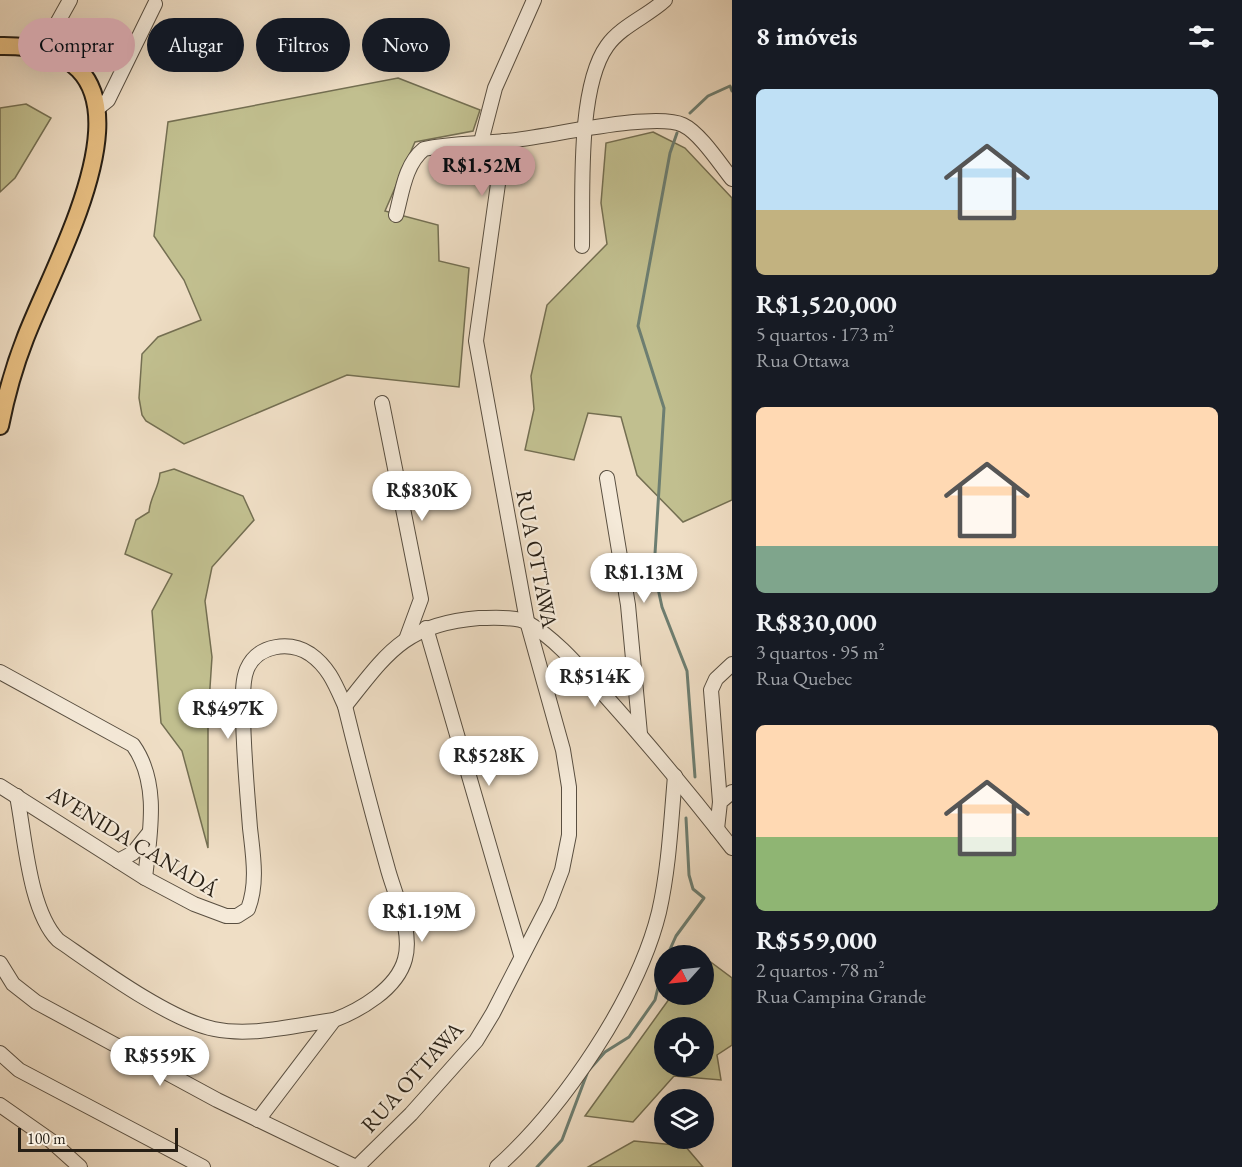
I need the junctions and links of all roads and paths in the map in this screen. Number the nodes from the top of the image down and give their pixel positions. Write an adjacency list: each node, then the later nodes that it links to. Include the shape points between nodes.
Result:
1 (70, 0): 5 (street)
2 (534, 0): 12 (street, via 495,88)
3 (666, 0): 10 (street, via 607,45 590,88)
4 (155, 4): 9 (street, via 108,100)
5 (60, 18)
6 (0, 46): 7 (main road)
7 (18, 46)
8 (80, 72): 9 (main road)
9 (98, 108): 17 (main road, via 99,137 91,177 24,340)
10 (586, 130): 11 (street); 13 (street, via 665,120 683,125); 15 (street)
11 (504, 141): 12 (street); 20 (street, RUA OTTAWA, via 476,341)
12 (482, 142): 14 (street, via 424,149 409,169)
13 (732, 179)
14 (396, 215)
15 (582, 246)
16 (382, 403): 19 (street)
17 (0, 426)
18 (607, 478): 26 (street, via 628,605)
19 (421, 599): 21 (street); 22 (street)
20 (527, 621): 21 (street, via 490,618); 26 (street, via 581,670); 37 (street, RUA OTTAWA, via 563,750 569,786 569,835 562,870 549,904)
21 (432, 627): 22 (street); 37 (street)
22 (407, 637): 25 (street, via 380,662)
23 (732, 664): 31 (street, via 716,679 711,690)
24 (0, 672): 32 (street, via 133,745 150,780)
25 (345, 706): 36 (street, AVENIDA CANADÁ, via 331,675 308,653 276,645 260,654 248,668 243,686 255,880 248,909 237,916 215,914); 39 (street, AVENIDA CANADÁ, via 400,911 407,951 396,977 380,993)
26 (640, 734): 27 (street)
27 (675, 776): 33 (street); 46 (street, via 659,910 643,960 606,1034 524,1142)
28 (0, 786): 30 (street, AVENIDA CANADÁ)
29 (732, 792): 31 (street)
30 (17, 796): 35 (street, AVENIDA CANADÁ); 39 (street, via 37,901 47,929 57,940 176,1014 215,1029 261,1029)
31 (720, 802): 33 (street)
32 (151, 829): 35 (street, via 134,853); 36 (street)
33 (717, 829): 34 (street)
34 (732, 848)
35 (118, 861): 36 (street, AVENIDA CANADÁ)
36 (145, 878)
37 (521, 955): 45 (street, RUA OTTAWA, via 476,1041)
38 (0, 963): 42 (street, via 13,984 36,1002)
39 (334, 1020): 42 (street, AVENIDA CANADÁ)
40 (0, 1053): 44 (street, via 20,1070)
41 (0, 1105): 43 (street)
42 (258, 1120): 45 (street)
43 (80, 1167)
44 (203, 1167)
45 (357, 1167)
46 (497, 1167)

